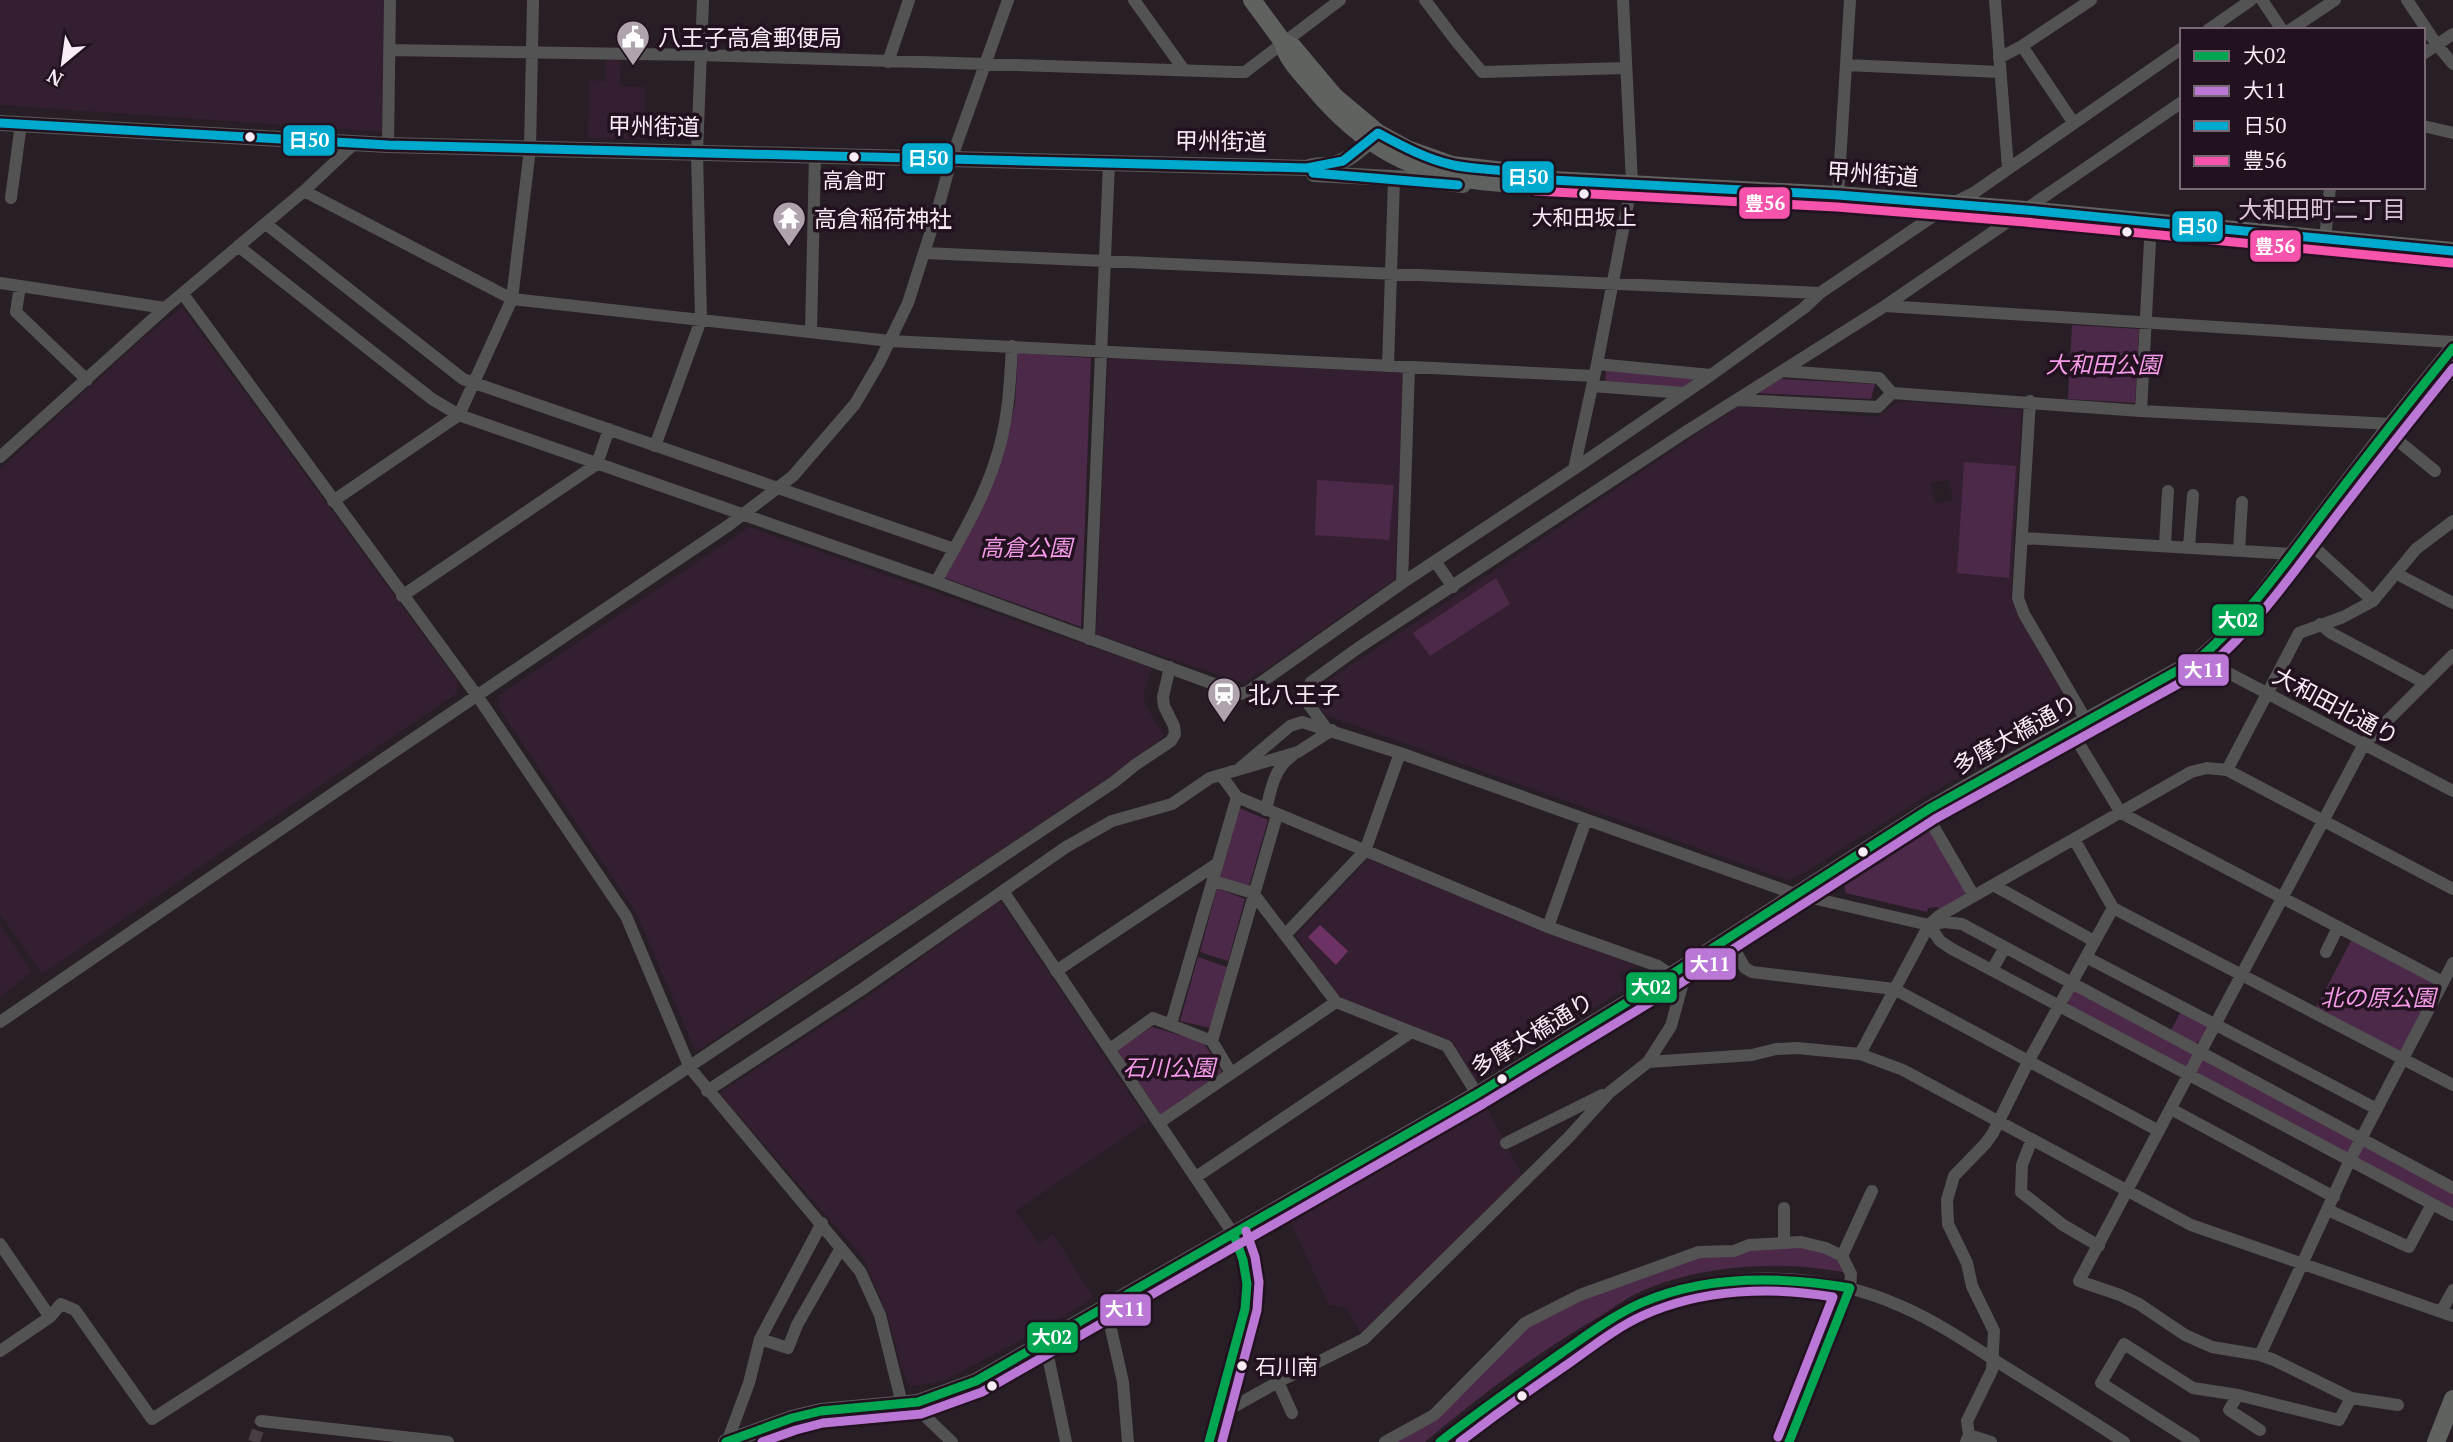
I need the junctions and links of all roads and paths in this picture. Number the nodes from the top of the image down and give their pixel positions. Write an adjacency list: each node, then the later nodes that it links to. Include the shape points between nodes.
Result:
1 (390, 0): 25 (street)
2 (533, 0): 26 (street)
3 (703, 0): 28 (street)
4 (909, 0): 30 (street)
5 (1008, 0): 31 (street)
6 (1134, 0): 35 (street)
7 (1252, 0): 21 (highway)
8 (1339, 0): 21 (street)
9 (1430, 0): 34 (street, via 1482,72)
10 (1623, 0): 34 (street)
11 (1850, 0): 33 (street)
12 (1995, 0): 29 (street)
13 (2091, 0): 23 (street)
14 (2335, 0): 19 (street)
15 (2407, 0): 22 (street)
16 (2259, 1): 17 (street); 18 (street)
17 (2212, 28)
18 (2283, 28)
19 (2286, 28)
20 (2453, 34): 22 (street)
21 (1283, 42): 35 (street, via 1245,72); 43 (highway, via 1286,54 1317,93 1352,128)
22 (2437, 45): 27 (street); 32 (street)
23 (2022, 46): 29 (street); 38 (street)
24 (2180, 49): 38 (street)
25 (389, 50): 26 (street); 45 (street)
26 (533, 53): 28 (street); 46 (street)
27 (2425, 53)
28 (701, 55): 30 (street); 47 (street)
29 (1999, 58): 36 (street)
30 (888, 62): 31 (street)
31 (986, 64): 35 (street); 49 (street)
32 (2453, 64)
33 (1846, 65): 36 (street); 59 (street)
34 (1626, 68): 56 (street)
35 (1184, 70)
36 (1999, 72): 51 (street)
37 (2180, 103): 62 (street)
38 (2073, 122): 51 (street)
39 (0, 123): 40 (main road, 甲州街道)
40 (21, 124): 44 (main road, 甲州街道); 60 (street)
41 (2425, 126): 42 (street)
42 (2453, 133)
43 (1373, 138): 52 (main road, 甲州街道, via 1342,161); 54 (highway, 甲州街道, via 1452,165 1522,173); 55 (highway, via 1401,160 1429,171)
44 (355, 143): 45 (main road, 甲州街道); 58 (street)
45 (388, 145): 46 (main road, 甲州街道)
46 (530, 149): 47 (main road, 甲州街道); 76 (street)
47 (697, 152): 48 (main road, 甲州街道); 79 (street)
48 (815, 155): 49 (main road, 甲州街道); 81 (street)
49 (952, 157): 50 (main road, 甲州街道); 68 (street)
50 (1109, 163): 52 (main road, 甲州街道); 69 (street)
51 (2008, 167): 61 (street)
52 (1307, 168): 53 (main road, 甲州街道, via 1315,174)
53 (1394, 179): 55 (main road, 甲州街道, via 1500,187); 70 (street)
54 (1533, 179): 55 (highway); 56 (highway, 甲州街道)
55 (1508, 183)
56 (1632, 183): 59 (highway, 甲州街道); 71 (street)
57 (2330, 189): 65 (street)
58 (304, 191): 64 (street); 76 (street)
59 (1838, 195): 61 (highway, 甲州街道)
60 (11, 198)
61 (1955, 204): 62 (highway, 甲州街道); 74 (street)
62 (2021, 209): 63 (highway, 甲州街道); 77 (street)
63 (2151, 222): 65 (highway, 甲州街道); 80 (street)
64 (266, 224): 66 (street); 95 (street, via 463,379)
65 (2325, 240): 67 (highway, 甲州街道)
66 (238, 246): 75 (street); 101 (street, via 432,399)
67 (2453, 251)
68 (925, 253): 69 (street); 82 (street)
69 (1104, 260): 70 (street); 86 (street)
70 (1392, 272): 71 (street); 87 (street)
71 (1614, 283): 74 (street); 90 (street)
72 (0, 284): 73 (street)
73 (20, 286): 78 (street); 94 (street, via 16,312)
74 (1820, 293): 91 (street)
75 (183, 294): 78 (street); 112 (street)
76 (512, 299): 79 (street); 95 (street)
77 (1885, 306): 80 (street); 89 (street)
78 (165, 308): 94 (street)
79 (701, 320): 81 (street); 104 (street)
80 (2145, 323): 83 (street); 100 (street)
81 (811, 332): 82 (street)
82 (890, 341): 84 (street); 109 (street, via 855,404 815,453)
83 (2453, 342)
84 (1012, 346): 86 (street); 120 (street, via 1009,403 996,461)
85 (2453, 348): 93 (main road, 多摩大橋通り)
86 (1100, 350): 87 (street); 132 (street)
87 (1388, 366): 88 (street)
88 (1409, 367): 90 (street); 126 (street)
89 (1782, 371): 97 (street, via 1879,378); 98 (street)
90 (1594, 375): 91 (street); 96 (street); 107 (street)
91 (1711, 375): 96 (street)
92 (2453, 375): 93 (street)
93 (2430, 376): 102 (main road, 多摩大橋通り)
94 (87, 380): 105 (street)
95 (474, 382): 101 (street); 103 (street)
96 (1684, 393): 107 (street)
97 (1892, 393): 98 (street, via 1878,407); 99 (street)
98 (1738, 400): 127 (street)
99 (2030, 401): 100 (street); 116 (street)
100 (2141, 411): 102 (street)
101 (459, 415): 106 (street); 112 (street)
102 (2389, 427): 108 (street); 117 (main road, 多摩大橋通り)
103 (609, 429): 104 (street); 106 (street)
104 (655, 446): 109 (street)
105 (0, 457)
106 (597, 464): 114 (street); 128 (street)
107 (1574, 468): 123 (street)
108 (2435, 471)
109 (778, 487): 114 (street); 120 (street)
110 (2168, 491): 118 (street)
111 (2192, 495): 119 (street)
112 (333, 501): 128 (street)
113 (2242, 502): 121 (street)
114 (743, 515): 125 (street); 138 (street)
115 (2453, 521): 124 (street, via 2416,549)
116 (2022, 538): 118 (street); 140 (street, via 2018,598)
117 (2304, 538): 122 (main road, 多摩大橋通り); 129 (street)
118 (2165, 545): 119 (street)
119 (2189, 547): 121 (street)
120 (954, 549): 125 (street)
121 (2239, 550): 122 (street)
122 (2292, 554): 134 (main road, 多摩大橋通り, via 2252,607)
123 (1435, 561): 126 (street); 127 (street)
124 (2397, 574): 129 (street); 130 (street)
125 (936, 582): 132 (street)
126 (1402, 583): 135 (street, via 1241,694)
127 (1453, 587): 139 (street, via 1311,682)
128 (402, 596): 138 (street)
129 (2373, 601): 131 (street)
130 (2453, 603)
131 (2320, 624): 136 (street); 137 (street, via 2299,633)
132 (1090, 639): 135 (street)
133 (2453, 655): 136 (street)
134 (2200, 657): 137 (street, 大和田北通り); 140 (main road, 多摩大橋通り)
135 (1170, 667): 202 (street, via 1163,697 1174,726 1171,741)
136 (2425, 683): 145 (street)
137 (2267, 693): 145 (street, 大和田北通り); 150 (street)
138 (478, 697): 191 (street); 202 (street, via 626,916)
139 (1304, 698): 141 (street); 142 (street)
140 (2086, 720): 143 (main road, 多摩大橋通り)
141 (1302, 722): 142 (street); 144 (street); 146 (street)
142 (1329, 729): 146 (street); 147 (street)
143 (2070, 729): 156 (main road, 多摩大橋通り); 157 (street)
144 (1269, 742): 148 (street); 149 (street)
145 (2364, 744): 153 (street, 大和田北通り); 159 (street)
146 (1300, 750): 148 (street); 152 (street, via 1281,765)
147 (1400, 753): 158 (street); 161 (street)
148 (1272, 758): 149 (street); 152 (street)
149 (1240, 768): 151 (street)
150 (2227, 770): 157 (street, via 2191,772); 159 (street)
151 (1221, 775): 154 (street); 166 (street, via 1172,804 1112,821)
152 (1272, 787): 155 (street)
153 (2453, 791)
154 (1237, 797): 155 (street); 162 (street)
155 (1271, 812): 161 (street); 167 (street)
156 (1925, 812): 168 (main road, 多摩大橋通り); 169 (street)
157 (2121, 813): 160 (street); 170 (street)
158 (1586, 820): 168 (street); 173 (street)
159 (2325, 820): 165 (street); 170 (street)
160 (2074, 839): 164 (street); 171 (street)
161 (1365, 851): 173 (street); 175 (street)
162 (1218, 863): 163 (street); 182 (street)
163 (1214, 881): 167 (street); 192 (street)
164 (1993, 885): 169 (street); 177 (street)
165 (2453, 889)
166 (1003, 891): 182 (street); 206 (street)
167 (1253, 893): 175 (street); 195 (street)
168 (1795, 894): 172 (street); 176 (main road, 多摩大橋通り)
169 (1974, 896): 172 (street)
170 (2283, 898): 174 (street); 185 (street)
171 (2113, 908): 177 (street); 185 (street)
172 (1929, 925): 178 (street, via 1962,924); 183 (street, via 1940,941); 188 (street)
173 (1548, 927): 184 (street)
174 (2338, 927): 179 (street); 186 (street)
175 (1285, 935): 189 (street)
176 (1728, 938): 184 (main road, 多摩大橋通り); 188 (street, via 1752,972)
177 (2094, 941): 180 (street)
178 (2005, 947): 183 (street); 187 (street)
179 (2326, 952)
180 (2086, 957): 187 (street); 193 (street)
181 (2453, 963): 186 (street)
182 (1056, 971): 196 (street)
183 (1992, 971): 190 (street)
184 (1676, 972): 200 (street, via 1682,986 1671,1026); 208 (main road, 多摩大橋通り)
185 (2243, 975): 193 (street); 199 (street)
186 (2443, 982): 199 (street)
187 (2072, 983): 190 (street); 197 (street)
188 (1894, 989): 198 (street); 201 (street)
189 (1336, 1002): 194 (street); 203 (street)
190 (2059, 1006): 201 (street); 204 (street)
191 (0, 1022)
192 (1171, 1024): 195 (street); 196 (street, via 1153,1018)
193 (2216, 1025): 197 (street); 210 (street)
194 (1410, 1032): 208 (street, via 1447,1046); 218 (street)
195 (1212, 1041): 203 (street)
196 (1110, 1049): 212 (street)
197 (2202, 1053): 204 (street); 215 (street)
198 (1860, 1054): 200 (street, via 1787,1048); 211 (street, via 1903,1070)
199 (2403, 1059): 205 (street); 210 (street)
200 (1647, 1062): 207 (street)
201 (2028, 1062): 211 (street); 213 (street)
202 (690, 1068): 206 (street); 239 (street, via 152,1419 75,1310 61,1304)
203 (1231, 1073): 212 (street)
204 (2190, 1076): 209 (street); 217 (street)
205 (2453, 1085)
206 (707, 1091): 227 (street)
207 (1610, 1092): 216 (street); 245 (street, via 1364,1339)
208 (1477, 1094): 228 (main road, 多摩大橋通り)
209 (2171, 1109): 213 (street); 222 (street)
210 (2377, 1109): 215 (street)
211 (1999, 1120): 214 (street); 244 (street, via 1986,1143 1954,1176 1947,1200 1948,1224 1994,1331)
212 (1160, 1122): 218 (street)
213 (2159, 1131): 221 (street)
214 (2032, 1139): 221 (street); 231 (street, via 2022,1165 2021,1192)
215 (2360, 1139): 217 (street); 219 (street)
216 (1506, 1143)
217 (2350, 1160): 222 (street); 223 (street)
218 (1196, 1177): 228 (street)
219 (2453, 1188)
220 (1872, 1191): 233 (street)
221 (2129, 1191): 231 (street); 234 (street, via 2191,1225)
222 (2334, 1197): 225 (street)
223 (2432, 1204): 225 (street, via 2409,1247); 226 (street)
224 (1784, 1208): 229 (street)
225 (2328, 1210): 234 (street)
226 (2453, 1215)
227 (821, 1223): 232 (street); 240 (street)
228 (1234, 1235): 237 (main road, 多摩大橋通り); 250 (street, via 1247,1284 1245,1309)
229 (1784, 1243): 233 (street, via 1801,1242); 263 (street, via 1699,1252 1580,1295 1525,1323 1434,1415)
230 (0, 1244): 239 (street)
231 (2099, 1246): 243 (street, via 2079,1281 2139,1304 2212,1347)
232 (841, 1248): 240 (street, via 788,1348); 249 (street, via 860,1271 880,1315)
233 (1842, 1256): 235 (street, via 1851,1274)
234 (2302, 1264): 238 (street); 243 (street)
235 (1850, 1288): 244 (street, via 1903,1306); 264 (street, via 1807,1280 1750,1279 1648,1300 1593,1332); 265 (street)
236 (2453, 1290): 238 (street)
237 (1106, 1307): 241 (main road, 多摩大橋通り); 261 (street, via 1124,1382)
238 (2447, 1314)
239 (50, 1317): 242 (street)
240 (760, 1339): 258 (street)
241 (1045, 1342): 249 (main road, 多摩大橋通り, via 976,1381); 260 (street)
242 (0, 1351)
243 (2260, 1355): 247 (street)
244 (1993, 1359): 256 (street, via 1967,1421); 267 (street)
245 (1278, 1382): 250 (street, via 1235,1406); 252 (street)
246 (2238, 1395): 247 (street, via 2339,1420); 255 (street, via 2229,1410); 268 (street, via 2193,1388 2124,1344 2101,1383)
247 (2351, 1398): 251 (street)
248 (2453, 1399): 269 (highway)
249 (910, 1403): 258 (main road, 多摩大橋通り, via 821,1411); 259 (street)
250 (1218, 1405): 262 (street)
251 (2398, 1405)
252 (1293, 1413)
253 (261, 1421): 257 (street)
254 (2453, 1428): 270 (highway)
255 (2260, 1430)
256 (1968, 1438): 266 (street)
257 (448, 1442)
258 (727, 1442)
259 (952, 1442)
260 (1066, 1442)
261 (1128, 1442)
262 (1209, 1442)
263 (1385, 1442)
264 (1440, 1442)
265 (1790, 1442)
266 (1993, 1442)
267 (2124, 1442)
268 (2194, 1442)
269 (2436, 1442)
270 (2448, 1442)

